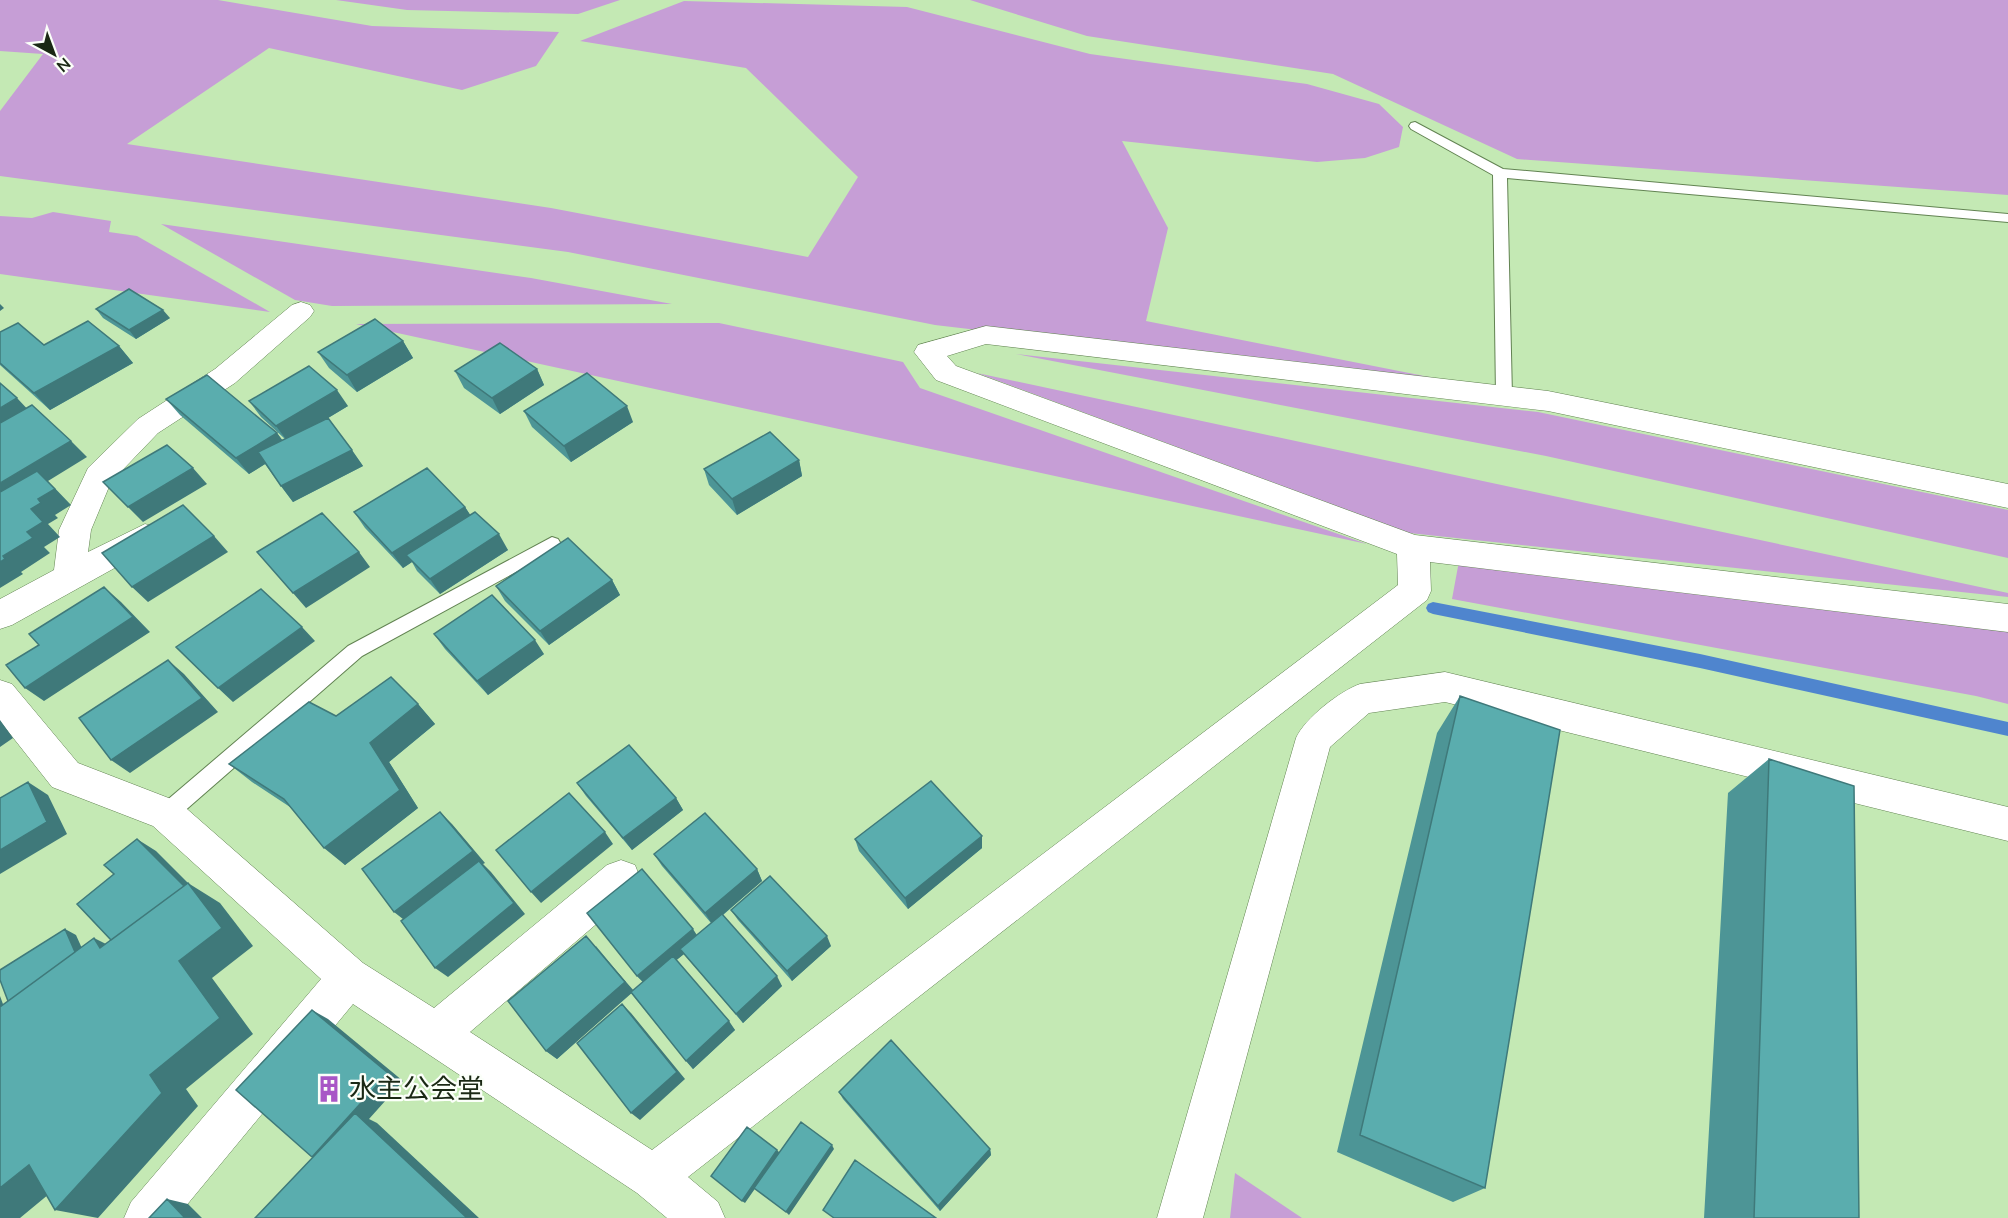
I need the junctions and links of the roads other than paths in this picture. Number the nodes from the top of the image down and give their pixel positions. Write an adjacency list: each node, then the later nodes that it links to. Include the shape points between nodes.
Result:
1 (1415, 126): 2 (lane)
2 (1500, 173): 3 (lane); 5 (lane)
3 (2008, 218)
4 (301, 311): 10 (street, via 225,376 148,426 99,476 75,530)
5 (1504, 396): 6 (street, via 1560,403); 9 (street, via 986,335 928,352 946,373)
6 (2008, 496)
7 (152, 532): 10 (street)
8 (552, 544): 14 (lane, via 355,651)
9 (1413, 547): 12 (street); 19 (street, via 1415,591)
10 (69, 578): 11 (street)
11 (0, 615)
12 (2008, 618)
13 (0, 695): 14 (street, via 65,775)
14 (165, 814): 17 (street)
15 (2008, 824): 22 (street, via 1445,687 1360,699 1314,738)
16 (621, 878): 18 (street)
17 (349, 977): 18 (street); 20 (street)
18 (434, 1035): 19 (street)
19 (653, 1177): 21 (street)
20 (147, 1218)
21 (702, 1218)
22 (1180, 1218)

